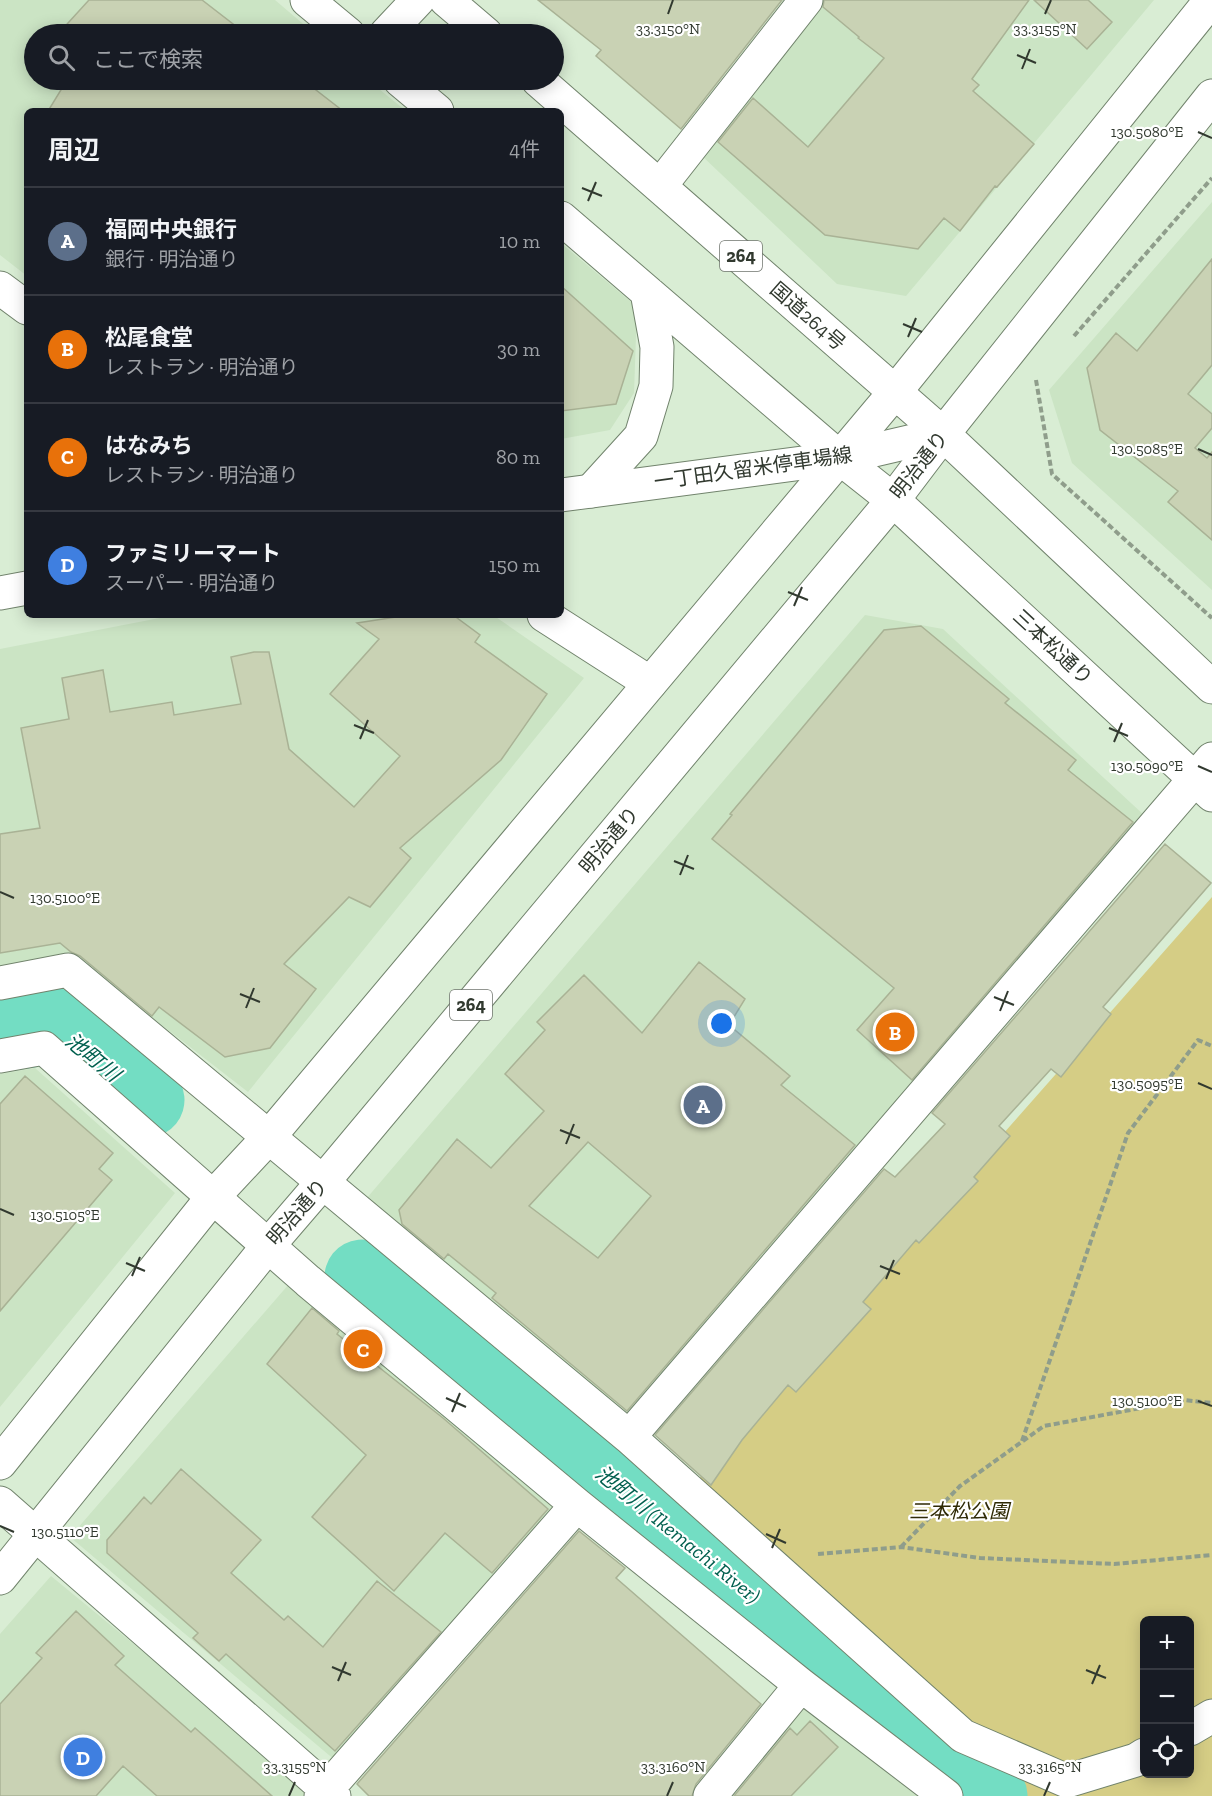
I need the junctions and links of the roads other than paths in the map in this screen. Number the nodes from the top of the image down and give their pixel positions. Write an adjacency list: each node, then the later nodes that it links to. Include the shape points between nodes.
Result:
1 (307, 0): 6 (main road)
2 (418, 0): 7 (main road)
3 (446, 0): 8 (main road)
4 (806, 0): 13 (main road)
5 (1211, 0): 18 (main road)
6 (336, 24)
7 (395, 24)
8 (474, 24)
9 (412, 90): 12 (main road)
10 (550, 90): 13 (main road, 国道264号 / 264)
11 (1212, 96): 19 (main road, 明治通り)
12 (433, 108)
13 (660, 186): 18 (main road, 国道264号 / 264)
14 (564, 221): 16 (main road)
15 (0, 288): 17 (main road)
16 (647, 292): 20 (main road); 21 (main road, via 657,347 656,386 641,436)
17 (24, 306)
18 (895, 392): 19 (main road, 国道264号 / 264); 20 (main road)
19 (943, 434): 20 (main road, 一丁田久留米停車場線); 22 (main road, 明治通り / 264); 27 (main road)
20 (840, 458): 21 (main road, 一丁田久留米停車場線); 22 (main road); 26 (main road)
21 (576, 493)
22 (893, 500): 28 (main road, 三本松通り); 32 (main road, 明治通り / 264)
23 (24, 589): 24 (main road)
24 (0, 594)
25 (549, 618): 26 (main road)
26 (650, 683): 31 (main road)
27 (1212, 687)
28 (1206, 777): 35 (main road)
29 (0, 983): 31 (main road, via 68,970)
30 (0, 1056): 33 (main road, via 44,1048)
31 (268, 1137): 32 (main road); 33 (main road)
32 (322, 1183): 34 (main road, 明治通り / 264); 35 (main road)
33 (212, 1198): 34 (main road); 36 (main road)
34 (267, 1247): 38 (main road); 39 (main road, 明治通り / 264)
35 (629, 1437): 44 (main road, via 963,1736 1067,1781)
36 (0, 1463)
37 (0, 1503): 39 (main road)
38 (577, 1505): 41 (main road); 45 (main road)
39 (37, 1534): 40 (main road, 明治通り / 264); 45 (main road)
40 (0, 1578)
41 (801, 1685): 46 (main road); 47 (main road)
42 (1212, 1716): 43 (main road)
43 (1194, 1727)
44 (1140, 1758)
45 (327, 1794)
46 (710, 1796)
47 (946, 1796)

